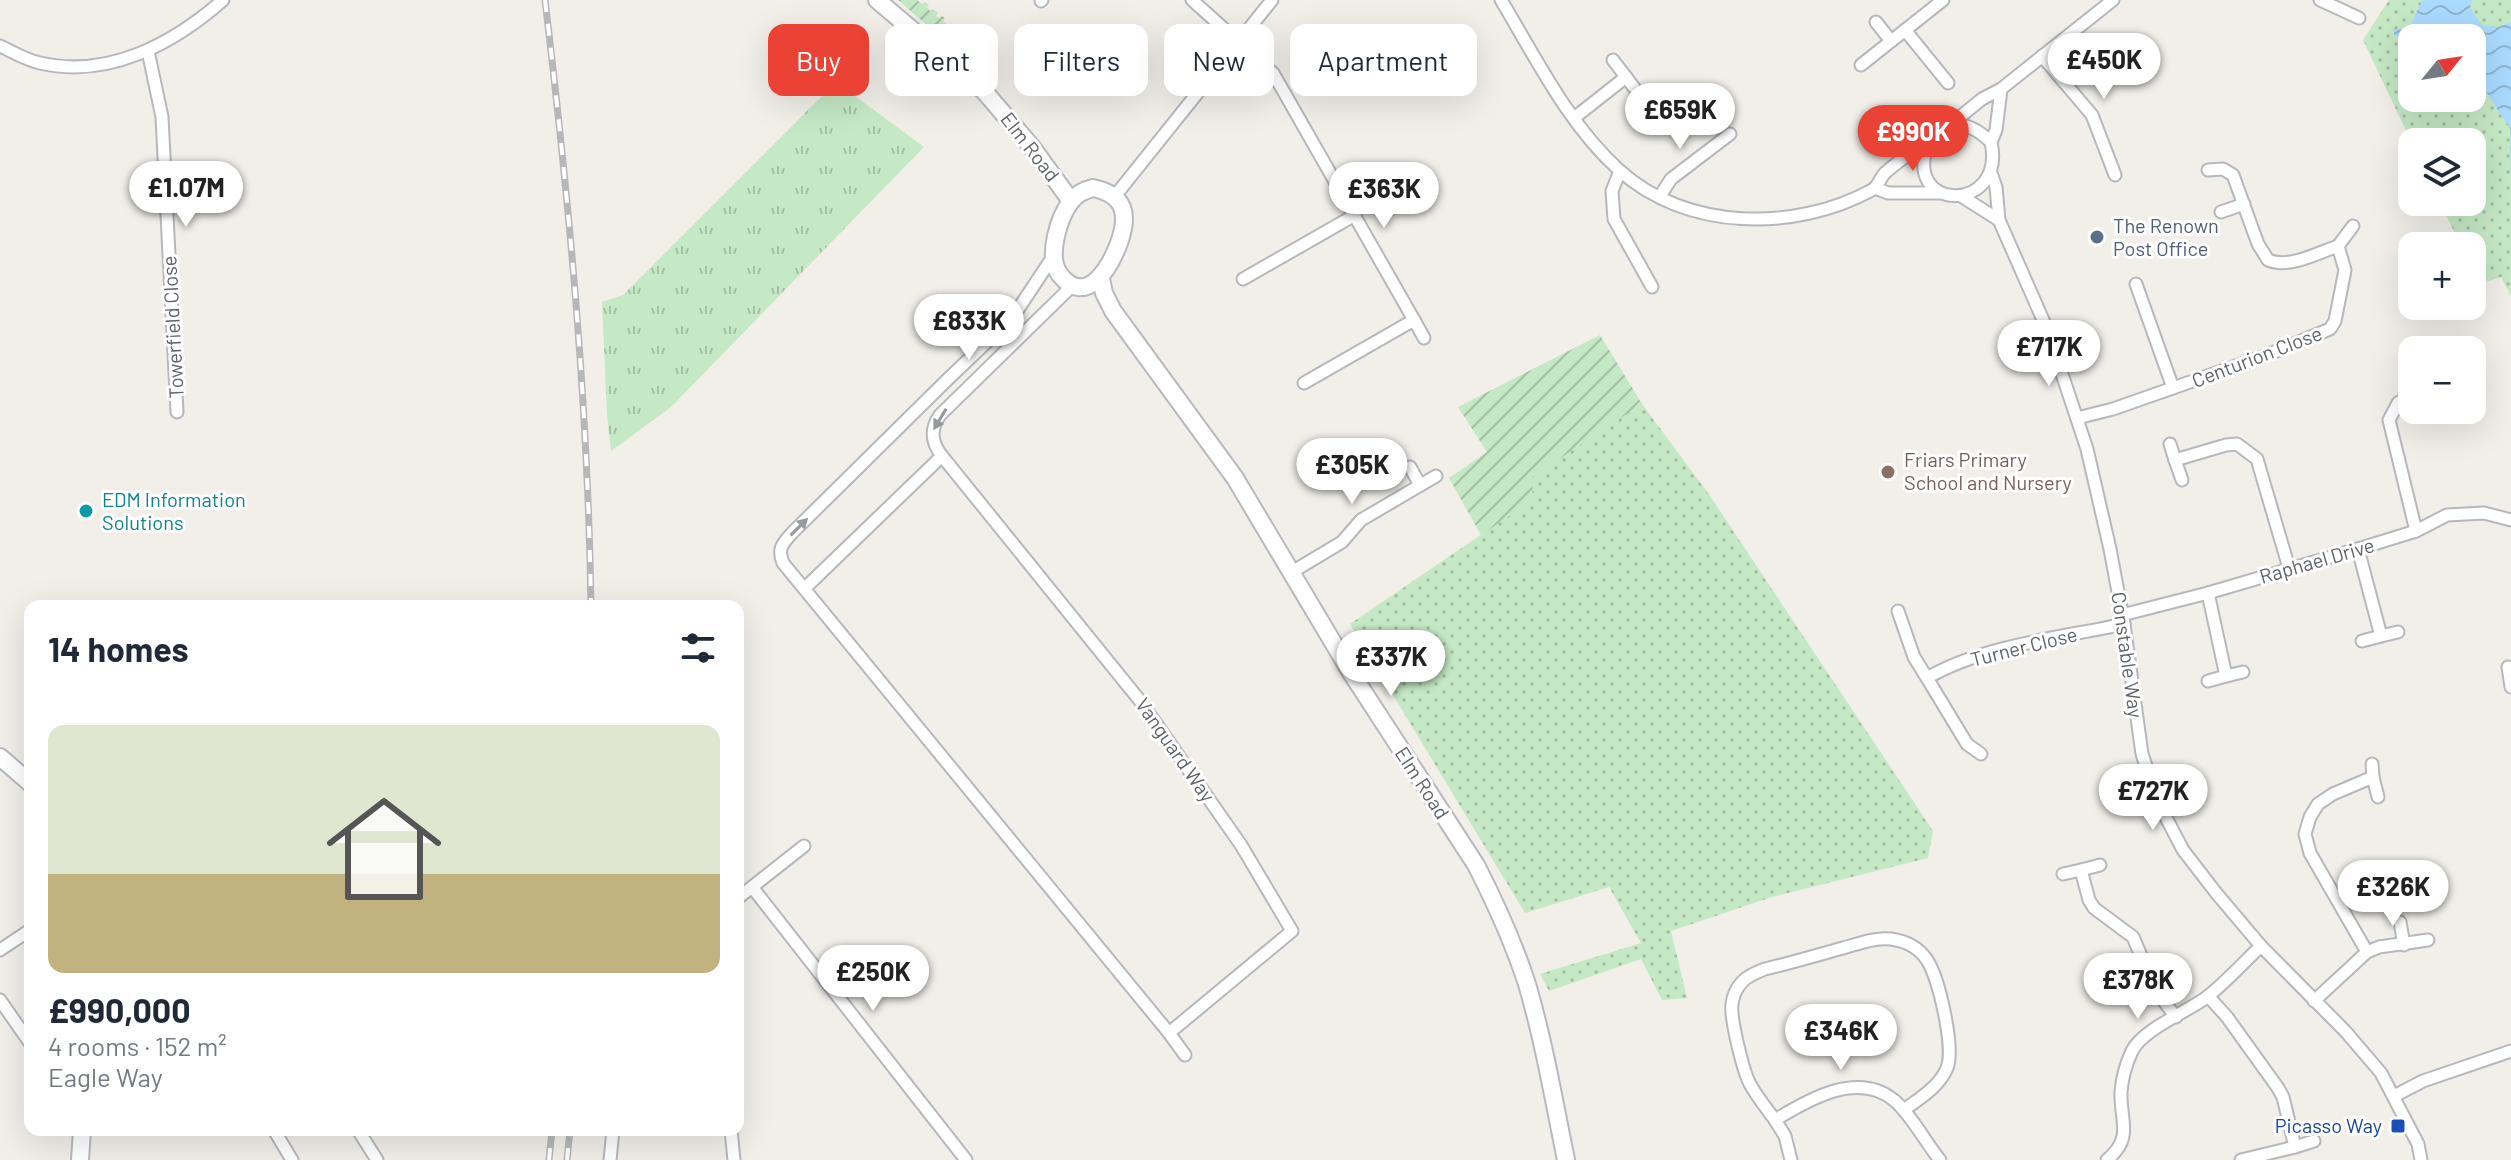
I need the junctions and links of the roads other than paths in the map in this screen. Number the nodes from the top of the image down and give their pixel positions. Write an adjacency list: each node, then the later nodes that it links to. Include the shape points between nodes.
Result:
1 (223, 0): 16 (street, via 179,35)
2 (877, 0): 40 (street, Elm Road, via 984,91)
3 (1192, 0): 11 (street)
4 (1272, 0): 12 (street)
5 (1943, 0): 13 (street)
6 (2113, 0): 17 (street)
7 (2320, 0): 9 (street)
8 (1506, 2): 26 (street)
9 (2359, 18)
10 (1876, 22): 14 (street)
11 (1218, 24)
12 (1252, 24)
13 (1905, 30): 14 (street); 22 (street)
14 (1891, 41): 19 (street)
15 (0, 46): 16 (street, via 40,63 69,66)
16 (148, 51): 60 (street, Towerfield Close, via 162,117)
17 (2042, 56): 23 (street); 34 (street, via 2092,115)
18 (1613, 60): 21 (street)
19 (1861, 65)
20 (1274, 75): 43 (street)
21 (1626, 77): 25 (street); 26 (street)
22 (1948, 83)
23 (2001, 89): 27 (street); 30 (street)
24 (1196, 96): 37 (street)
25 (1650, 109)
26 (1574, 118): 32 (street)
27 (1950, 125): 29 (street); 30 (street, via 1973,127)
28 (1730, 134): 38 (street, via 1671,179)
29 (1930, 139): 35 (street, via 1884,174); 36 (street, via 1924,177)
30 (1991, 142): 33 (street)
31 (2208, 170): 41 (street, via 2233,175)
32 (1620, 171): 38 (street); 52 (street, via 1612,191 1614,219)
33 (1991, 173): 39 (street); 44 (street, Constable Way)
34 (2115, 175)
35 (1875, 188): 36 (street); 38 (street, via 1820,212 1777,219 1714,215)
36 (1939, 193): 39 (street)
37 (1115, 196): 40 (street, via 1093,188); 48 (street, via 1125,223)
38 (1660, 196)
39 (1961, 196): 44 (street)
40 (1071, 201): 47 (street)
41 (2244, 204): 42 (street); 46 (street, via 2268,260 2281,264)
42 (2221, 212)
43 (1355, 215): 49 (street); 53 (street)
44 (1999, 220): 61 (street, Constable Way, via 2039,307)
45 (2353, 226): 46 (street)
46 (2338, 246): 57 (street, Centurion Close, via 2345,270 2330,329)
47 (1052, 258): 51 (street, via 1060,275); 55 (street, via 1013,317)
48 (1101, 279): 51 (street); 73 (street, Elm Road, via 1113,311 1235,478)
49 (1243, 279)
50 (2136, 284): 57 (street)
51 (1073, 285): 58 (street)
52 (1652, 287)
53 (1414, 320): 54 (street); 56 (street)
54 (1424, 338)
55 (947, 380): 58 (street); 74 (street, one-way to 55, via 783,563 781,545)
56 (1304, 383)
57 (2173, 388): 61 (street, Centurion Close)
58 (961, 396): 63 (street, one-way to 63, via 933,429)
59 (2398, 403): 70 (street, via 2389,420)
60 (177, 412)
61 (2077, 418): 77 (street, Constable Way)
62 (2170, 444): 64 (street)
63 (942, 456): 74 (street); 110 (street, Vanguard Way, via 1141,702 1241,845 1292,931)
64 (2175, 460): 67 (street); 72 (street, via 2226,445 2247,449 2257,459)
65 (1410, 467): 68 (street)
66 (1436, 476): 68 (street)
67 (2182, 480)
68 (1420, 485): 73 (street, via 1361,520 1342,542)
69 (2511, 520): 70 (street, Raphael Drive, via 2464,513 2447,515)
70 (2416, 531): 71 (street, Raphael Drive)
71 (2358, 549): 72 (street, Raphael Drive); 79 (street)
72 (2289, 568): 75 (street, Raphael Drive)
73 (1292, 572): 130 (street, Elm Road, via 1488,889 1536,1017)
74 (805, 588): 110 (street)
75 (2208, 593): 77 (street, Raphael Drive); 83 (street)
76 (1898, 611): 84 (street)
77 (2123, 619): 84 (street, Turner Close, via 1947,666); 103 (street, Constable Way, via 2138,732 2159,804 2196,869)
78 (2398, 632): 79 (street)
79 (2381, 636): 80 (street)
80 (2362, 641)
81 (2508, 667): 86 (street)
82 (2243, 672): 83 (street)
83 (2226, 676): 85 (street)
84 (1927, 678): 87 (street, via 1967,744)
85 (2208, 681)
86 (2511, 687)
87 (1981, 754)
88 (0, 757): 91 (street)
89 (2372, 764): 90 (street)
90 (2373, 777): 92 (street); 105 (street, via 2318,804 2305,834 2310,853)
91 (24, 778)
92 (2378, 797)
93 (804, 846): 97 (street)
94 (2100, 865): 95 (street)
95 (2081, 870): 96 (street); 109 (street, via 2094,908 2133,937 2156,991)
96 (2063, 874)
97 (752, 887): 98 (street); 129 (street)
98 (744, 893)
99 (2400, 922): 102 (street)
100 (24, 934): 104 (street)
101 (2428, 940): 102 (street)
102 (2404, 945): 105 (street)
103 (2261, 946): 106 (street); 108 (street, Constable Way)
104 (0, 950)
105 (2367, 952): 108 (street)
106 (2208, 996): 109 (street); 123 (street, via 2278,1088)
107 (0, 1000): 111 (street)
108 (2314, 1001): 114 (street, Constable Way, via 2366,1055)
109 (2176, 1017): 133 (street, via 2133,1048 2121,1093 2125,1134)
110 (1169, 1033): 113 (street)
111 (24, 1034)
112 (2511, 1051): 114 (street)
113 (1185, 1055)
114 (2394, 1096): 135 (street, Constable Way)
115 (1904, 1110): 116 (street, via 1884,1093 1855,1087 1811,1100); 116 (street, via 1946,1072 1949,1037 1927,959 1905,942 1884,939 1765,969 1736,991 1732,1014 1746,1074); 132 (street)
116 (1775, 1120): 131 (street)
117 (82, 1136): 124 (street)
118 (278, 1136): 125 (street)
119 (362, 1136): 126 (street)
120 (612, 1136): 127 (street)
121 (732, 1136): 128 (street)
122 (2314, 1141): 123 (street)
123 (2295, 1147): 134 (street)
124 (80, 1160)
125 (292, 1160)
126 (377, 1160)
127 (610, 1160)
128 (734, 1160)
129 (966, 1160)
130 (1566, 1160)
131 (1791, 1160)
132 (1940, 1160)
133 (2107, 1160)
134 (2241, 1160)
135 (2421, 1160)

